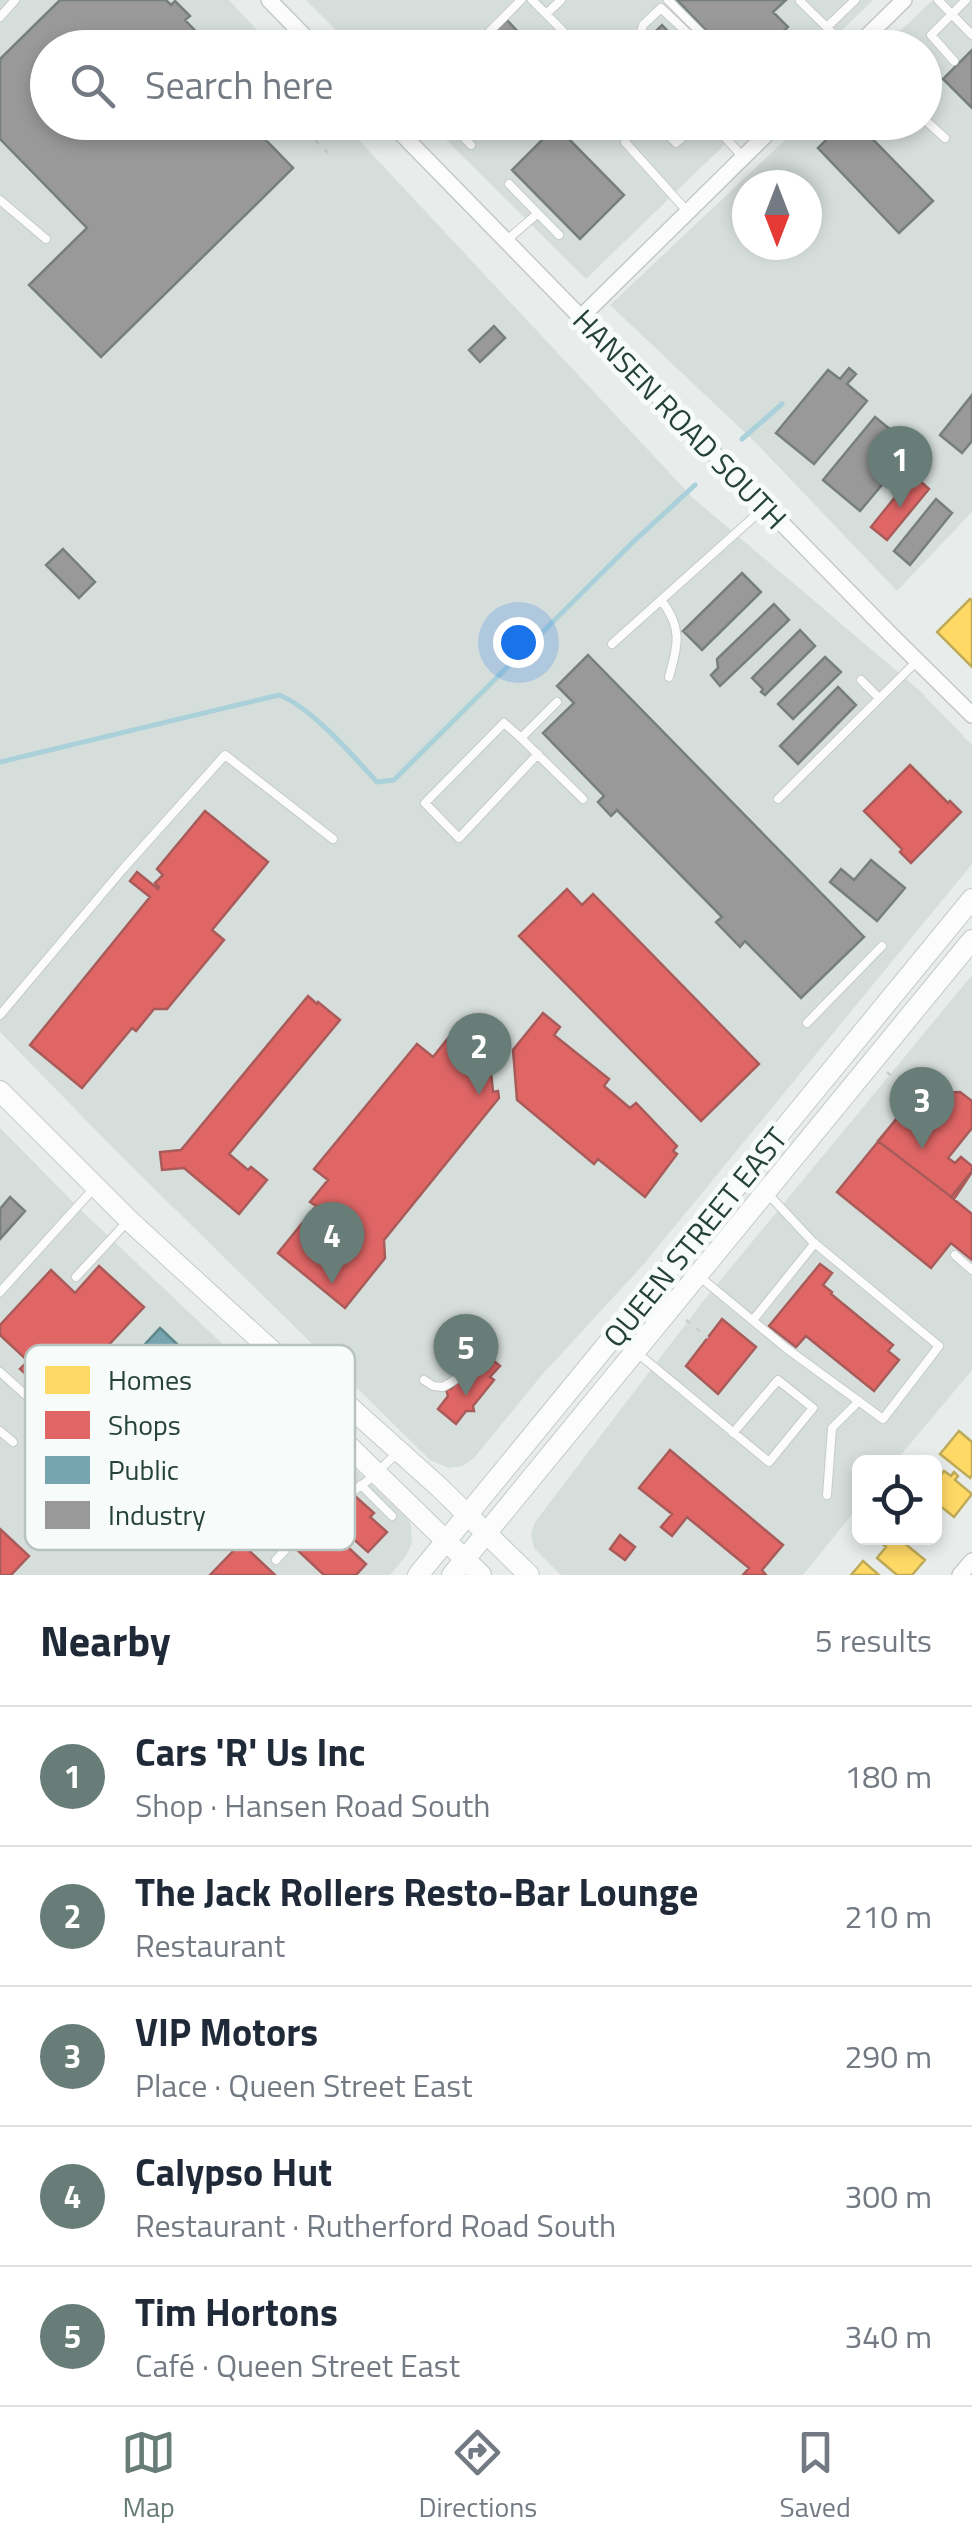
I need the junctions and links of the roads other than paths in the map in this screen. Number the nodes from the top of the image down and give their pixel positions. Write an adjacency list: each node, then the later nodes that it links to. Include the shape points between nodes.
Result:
1 (15, 0): 14 (lane)
2 (269, 0): 16 (street)
3 (521, 0): 17 (lane)
4 (532, 0): 12 (lane)
5 (561, 0): 12 (lane)
6 (668, 0): 21 (lane)
7 (854, 0): 15 (lane)
8 (904, 0): 23 (street)
9 (938, 0): 13 (lane)
10 (966, 0): 13 (lane)
11 (800, 1): 15 (lane)
12 (546, 14): 18 (lane)
13 (952, 14): 24 (lane); 25 (lane)
14 (0, 17)
15 (826, 27): 22 (lane)
16 (298, 30)
17 (492, 30)
18 (562, 30)
19 (642, 30): 20 (lane, via 661,8)
20 (684, 30)
21 (698, 30)
22 (830, 30)
23 (872, 30)
24 (936, 30)
25 (972, 35)
26 (942, 47): 27 (lane)
27 (954, 61)
28 (942, 135): 29 (lane)
29 (945, 138)
30 (410, 140): 43 (street, HANSEN ROAD SOUTH)
31 (467, 140): 35 (lane)
32 (727, 140): 36 (lane)
33 (759, 140): 36 (street)
34 (626, 142): 39 (lane)
35 (472, 145)
36 (742, 156): 39 (street)
37 (509, 184): 40 (lane)
38 (2, 205): 42 (lane)
39 (687, 211): 44 (street)
40 (537, 214): 41 (lane); 43 (lane)
41 (559, 235)
42 (46, 239)
43 (506, 241): 44 (street, HANSEN ROAD SOUTH)
44 (581, 316): 45 (street, HANSEN ROAD SOUTH)
45 (766, 506): 46 (lane); 48 (street, HANSEN ROAD SOUTH)
46 (660, 600): 47 (lane); 49 (lane, via 674,618 677,648)
47 (612, 644)
48 (917, 661): 51 (lane); 53 (street, HANSEN ROAD SOUTH)
49 (669, 677)
50 (861, 680): 51 (lane)
51 (879, 698): 57 (lane)
52 (557, 702): 54 (lane)
53 (972, 714)
54 (522, 738): 55 (lane); 55 (lane, via 504,723 425,803 459,838)
55 (538, 754): 56 (lane)
56 (583, 798)
57 (778, 798)
58 (333, 839): 62 (lane, via 225,755)
59 (972, 899): 76 (main road, QUEEN STREET EAST)
60 (972, 940): 66 (main road, QUEEN STREET EAST)
61 (882, 946): 63 (lane)
62 (0, 1015)
63 (807, 1023)
64 (0, 1091): 65 (main road)
65 (95, 1186): 67 (main road); 73 (lane)
66 (765, 1191): 68 (lane); 71 (main road, QUEEN STREET EAST)
67 (129, 1220): 72 (lane); 77 (main road)
68 (815, 1244): 74 (lane); 82 (lane, via 938,1346 883,1419)
69 (954, 1256): 70 (lane)
70 (972, 1270)
71 (697, 1274): 74 (lane); 78 (main road, QUEEN STREET EAST)
72 (76, 1277)
73 (0, 1292)
74 (752, 1320): 82 (lane)
75 (465, 1330): 80 (lane, via 479,1346 466,1371 443,1387)
76 (615, 1335): 78 (lane); 92 (main road, QUEEN STREET EAST)
77 (266, 1345)
78 (634, 1351): 85 (lane); 94 (main road, QUEEN STREET EAST)
79 (0, 1372): 81 (lane)
80 (424, 1380)
81 (25, 1394)
82 (859, 1401): 91 (lane, via 832,1428)
83 (355, 1411): 87 (main road)
84 (0, 1431): 86 (lane)
85 (733, 1433): 85 (lane, via 769,1462 813,1408 778,1380)
86 (13, 1442)
87 (400, 1451): 89 (lane); 92 (main road)
88 (355, 1461): 89 (main road)
89 (369, 1479): 90 (lane); 93 (lane); 95 (main road)
90 (355, 1489)
91 (827, 1495)
92 (467, 1515): 94 (main road); 95 (main road, QUEEN STREET EAST)
93 (392, 1516)
94 (486, 1534): 99 (main road, QUEEN STREET EAST); 102 (main road)
95 (447, 1540): 99 (main road); 100 (main road, QUEEN STREET EAST)
96 (285, 1550): 97 (lane)
97 (276, 1560)
98 (972, 1561): 103 (street)
99 (458, 1567): 101 (main road)
100 (418, 1575)
101 (482, 1575)
102 (529, 1575)
103 (960, 1575)

